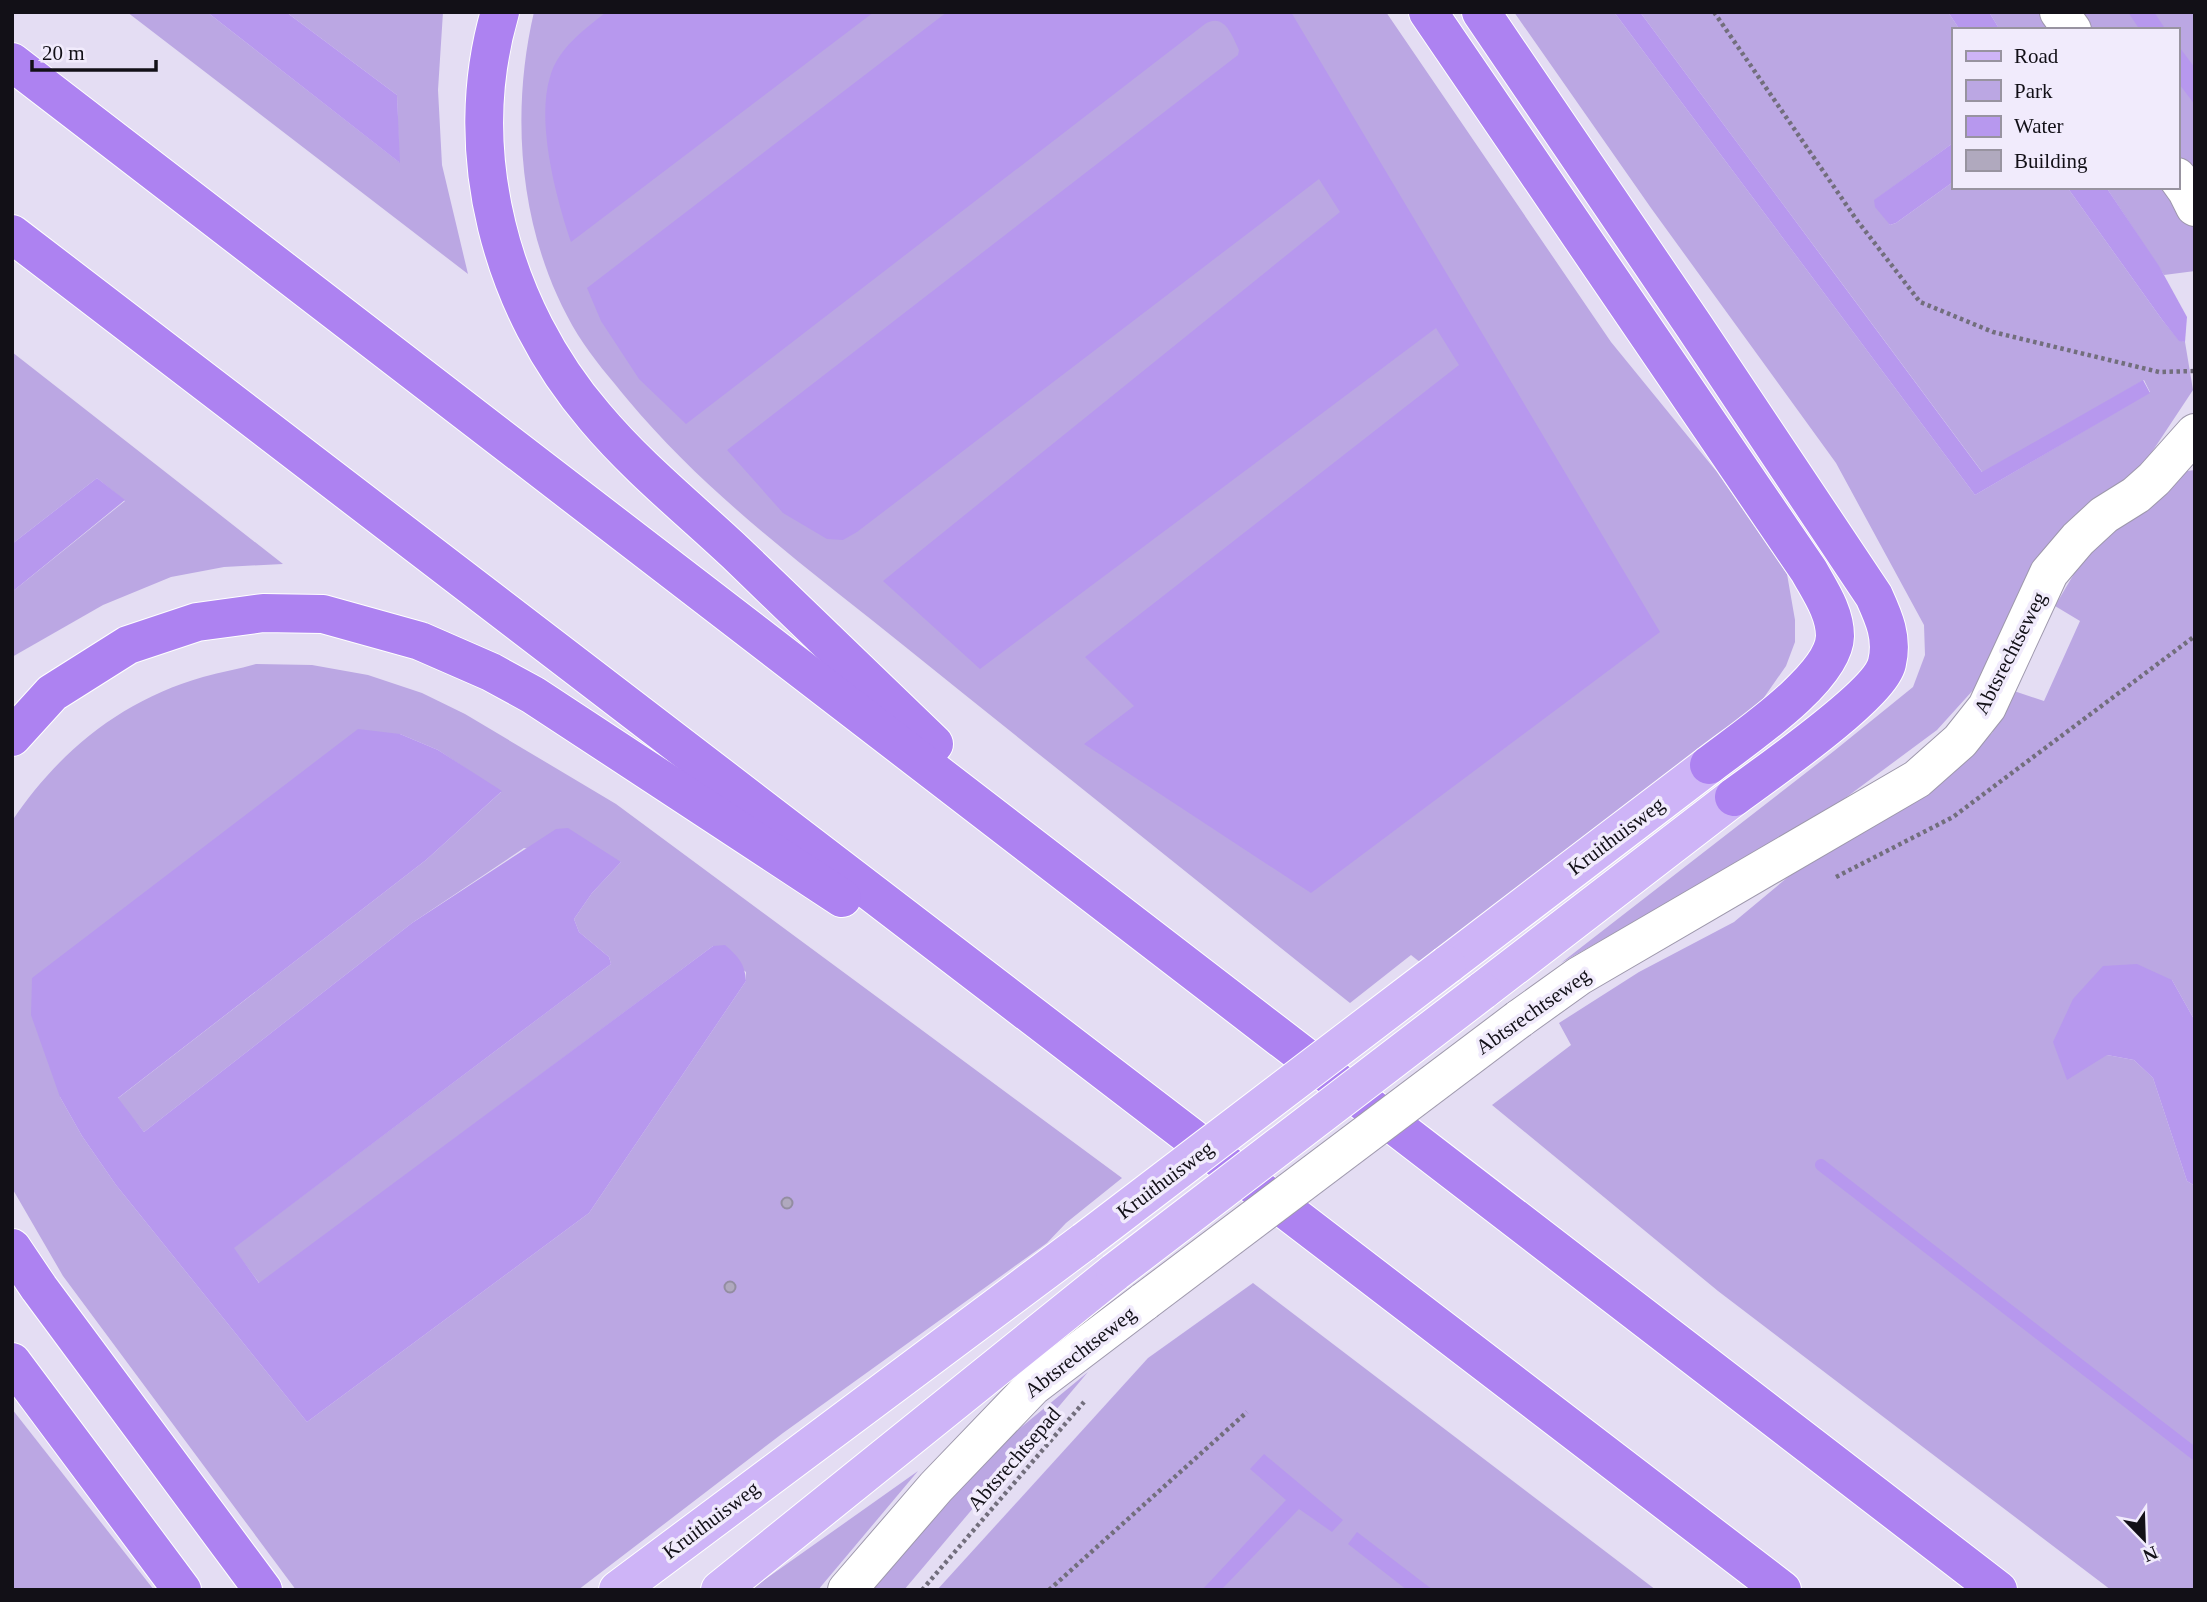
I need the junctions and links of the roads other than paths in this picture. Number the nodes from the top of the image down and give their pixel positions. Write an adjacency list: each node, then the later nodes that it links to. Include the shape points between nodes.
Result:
1 (500, 12): 14 (highway, via 491,42 482,133 490,192 512,281 545,350 625,451)
2 (1428, 12): 12 (highway, via 1809,571 1830,609 1835,637 1819,673)
3 (1481, 12): 13 (highway, via 1874,596 1885,621 1890,642 1887,666 1870,690)
4 (2059, 12): 5 (street)
5 (2071, 28)
6 (12, 62): 14 (highway)
7 (2179, 180): 8 (street)
8 (2195, 207)
9 (12, 234): 15 (highway)
10 (2195, 433): 22 (street, Abtsrechtseweg, bridge, via 2154,479 2104,515 2049,573 1987,707 1960,741 1917,779 1579,976 1032,1386)
11 (12, 737): 15 (highway, via 52,693 128,645 197,622 263,613 323,614 420,641 533,695)
12 (1709, 765): 20 (main road, Kruithuisweg, bridge)
13 (1734, 797): 21 (main road, Kruithuisweg, bridge, via 1115,1272)
14 (1066, 872): 24 (highway)
15 (1110, 1074): 23 (highway)
16 (12, 1248): 19 (highway)
17 (12, 1362): 18 (highway)
18 (182, 1590)
19 (263, 1590)
20 (618, 1590)
21 (720, 1590)
22 (847, 1590)
23 (1783, 1590)
24 (1998, 1590)

